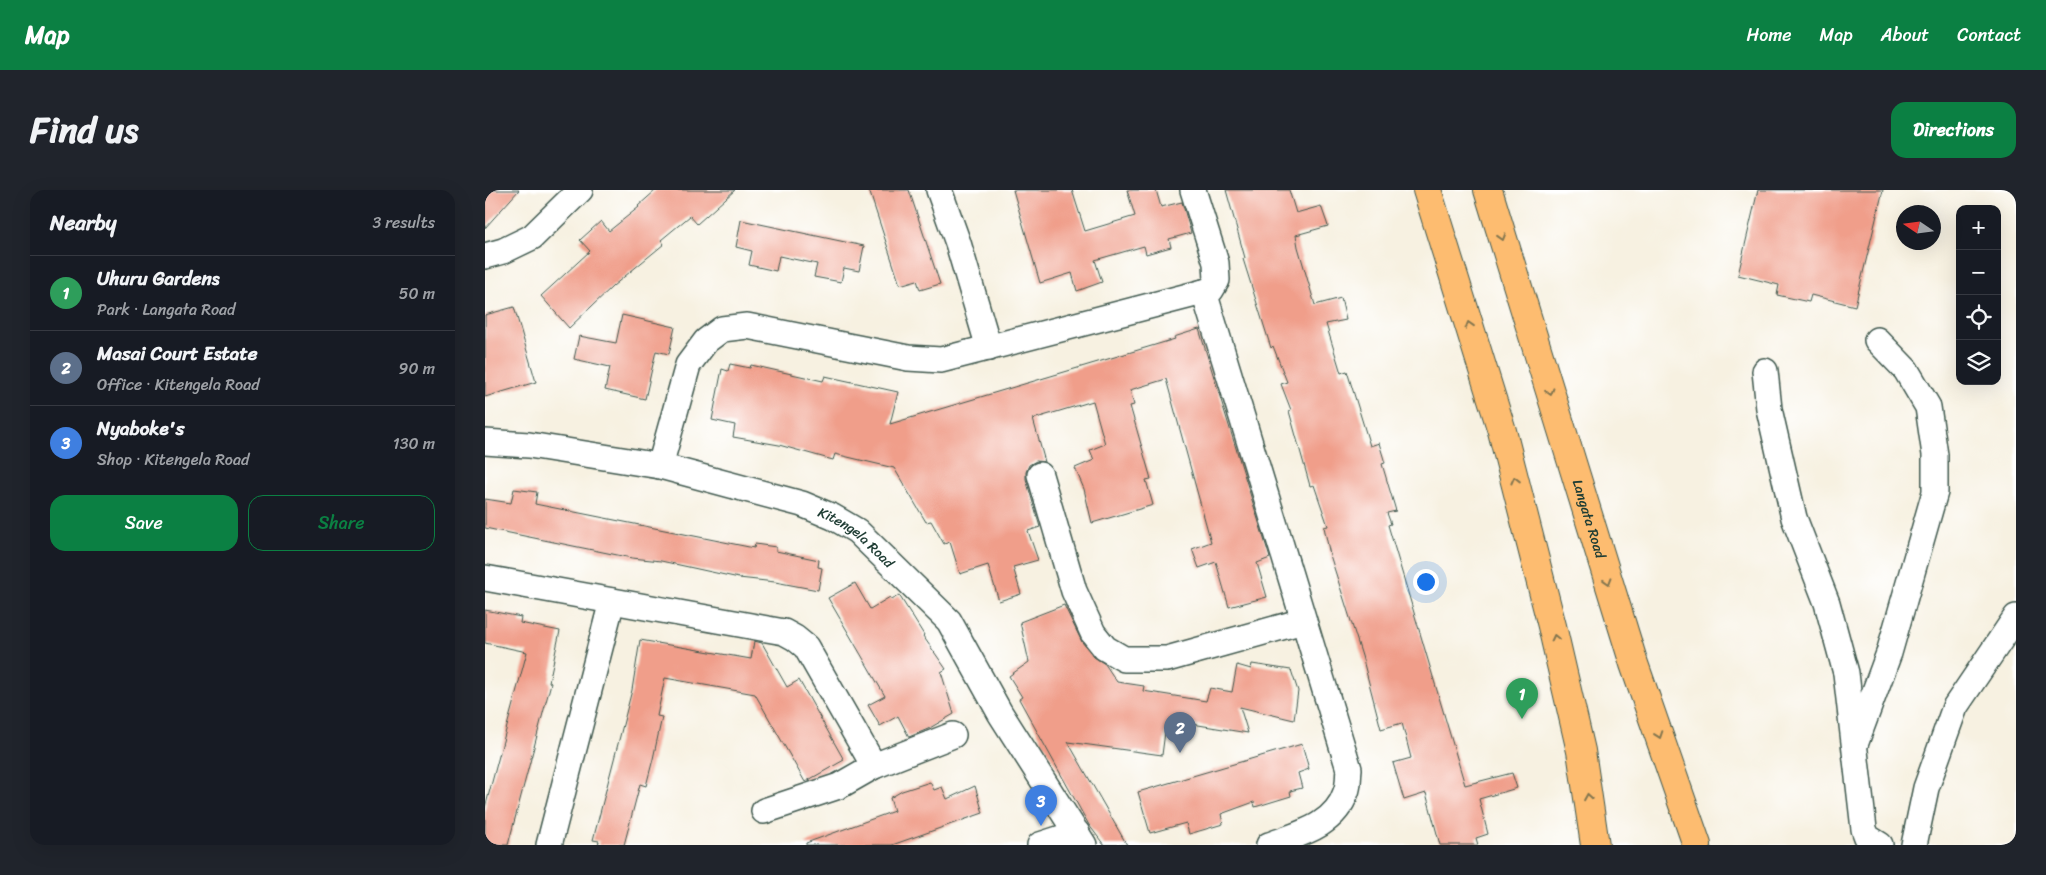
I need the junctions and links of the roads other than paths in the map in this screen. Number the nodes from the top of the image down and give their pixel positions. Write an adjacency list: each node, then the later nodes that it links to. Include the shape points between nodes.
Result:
1 (580, 190): 6 (street, via 532,237)
2 (939, 190): 9 (street)
3 (1193, 190): 7 (street, via 1216,263 1216,284)
4 (1427, 190): 26 (main road, one-way to 4, via 1581,751 1502,431)
5 (1488, 190): 27 (main road, Langata Road, one-way to 27, via 1634,664)
6 (485, 256)
7 (1204, 292): 9 (street); 17 (street)
8 (1877, 340): 19 (street, via 1906,370 1928,407 1935,455 1935,492 1889,653)
9 (989, 348): 12 (street, via 941,360 927,360 747,326 723,329 706,342 688,365)
10 (1765, 371): 19 (street, via 1769,409 1794,518 1827,603 1846,674)
11 (485, 442): 12 (street, Kitengela Road, via 529,445)
12 (660, 466): 22 (street, Kitengela Road, via 802,504 857,531 949,621 1000,713)
13 (1040, 476): 17 (street, via 1075,591 1093,633 1105,648 1124,659 1167,658)
14 (485, 578): 15 (street)
15 (612, 600): 20 (street, via 784,632 795,638 806,647); 23 (street)
16 (2016, 618): 29 (street, via 1955,707 1926,788)
17 (1303, 621): 25 (street, via 1349,769 1347,790 1342,804 1316,828)
18 (953, 735): 20 (street)
19 (1854, 746): 28 (street, via 1863,829)
20 (874, 766): 21 (street, via 839,786)
21 (764, 811)
22 (1081, 839): 24 (street)
23 (549, 845)
24 (1040, 845)
25 (1269, 845)
26 (1595, 845)
27 (1697, 845)
28 (1880, 845)
29 (1914, 845)

